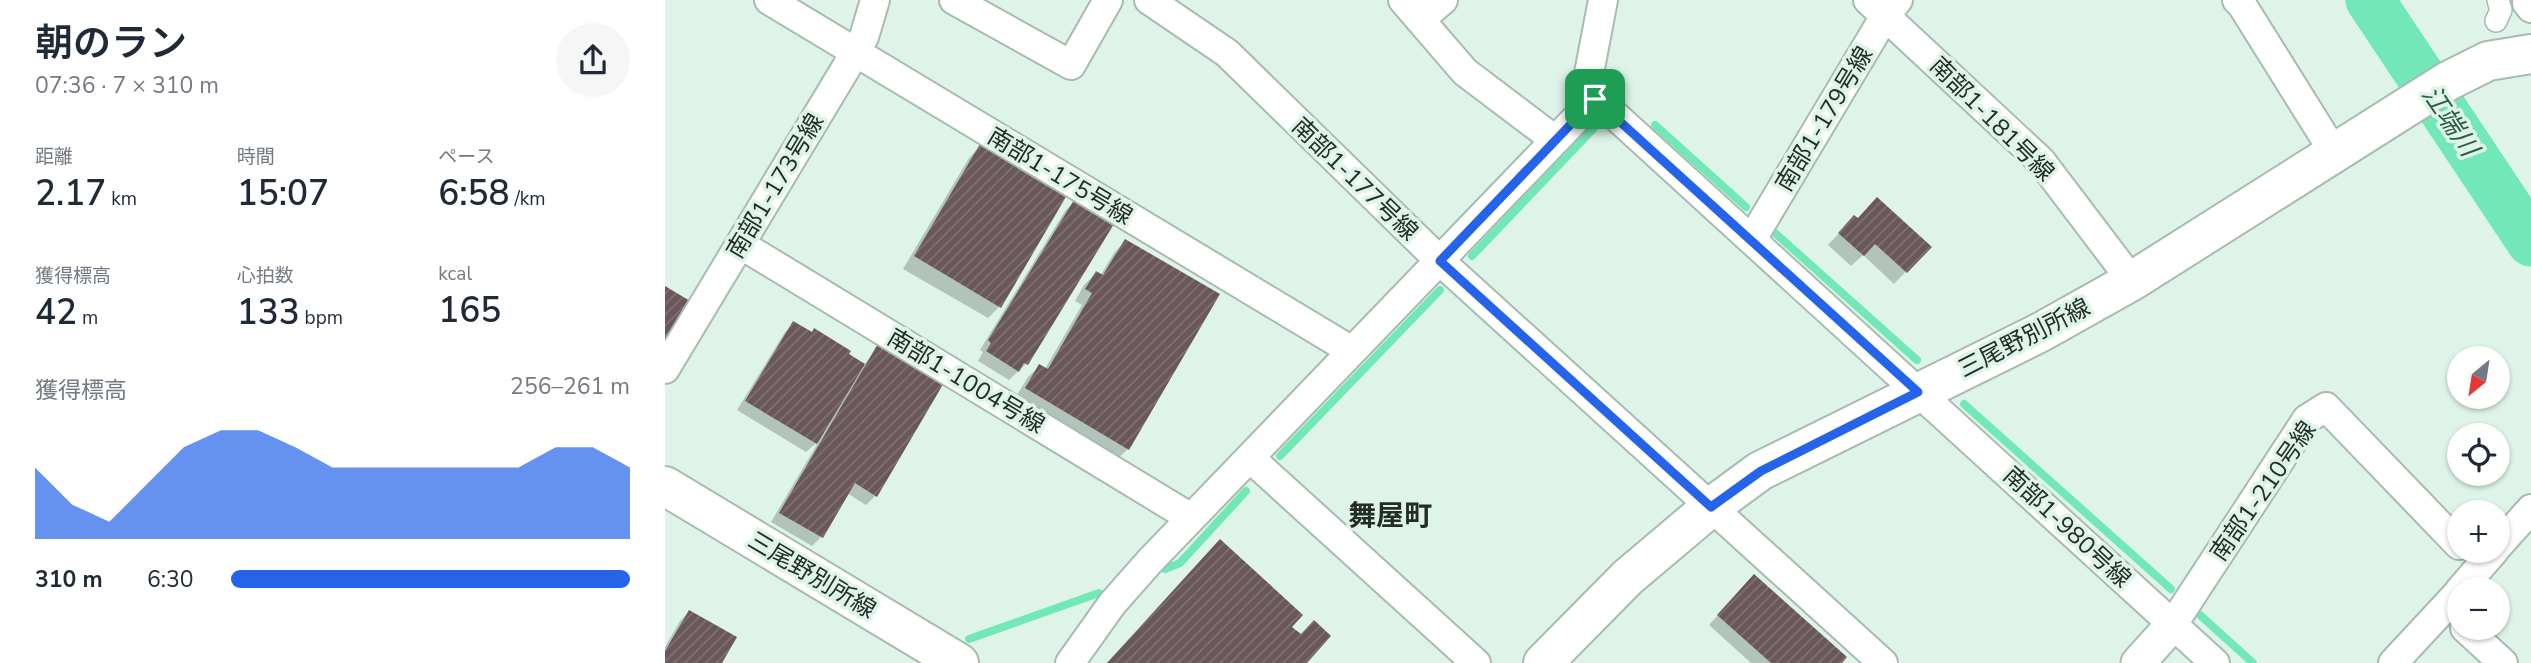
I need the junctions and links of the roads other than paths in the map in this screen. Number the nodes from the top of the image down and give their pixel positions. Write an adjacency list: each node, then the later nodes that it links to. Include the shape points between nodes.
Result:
1 (769, 0): 13 (street, 南部1-175号線)
2 (875, 0): 13 (street, 南部1-173号線)
3 (954, 0): 4 (street, via 1071,65)
4 (1108, 0)
5 (1149, 0): 20 (street, 南部1-177号線, via 1227,53)
6 (1443, 0): 12 (street)
7 (1603, 0): 15 (street, via 1586,89)
8 (2237, 0): 17 (street)
9 (2531, 0): 11 (street, via 2527,3)
10 (1884, 5): 18 (street, 南部1-179号線); 21 (street, 南部1-181号線, via 2041,161)
11 (2531, 8)
12 (1411, 10): 16 (street, via 1465,72)
13 (855, 53): 19 (street, 南部1-173号線); 22 (street, 南部1-175号線)
14 (2529, 54): 17 (main road, 三尾野別所線, via 2488,61 2448,81)
15 (1595, 99): 16 (street); 18 (street, 南部1-980号線)
16 (1555, 140): 20 (street)
17 (2343, 150): 21 (main road, 三尾野別所線)
18 (1752, 239): 24 (street, 南部1-980号線)
19 (740, 244): 23 (street, 南部1-173号線); 29 (street, 南部1-1004号線)
20 (1440, 261): 22 (street); 27 (street, 南部1-177号線)
21 (2133, 281): 24 (main road, 三尾野別所線)
22 (1352, 351): 25 (street)
23 (665, 369)
24 (1918, 392): 27 (main road, 三尾野別所線, via 1761,471); 33 (street, 南部1-980号線)
25 (1250, 458): 29 (street); 37 (street)
26 (665, 486): 35 (main road, 三尾野別所線)
27 (1711, 507): 38 (main road, 三尾野別所線, via 1628,577); 39 (street, 南部1-177号線)
28 (2531, 509): 30 (street)
29 (1191, 518): 36 (street, via 1112,604)
30 (2510, 529)
31 (2447, 533): 33 (street, 南部1-210号線, via 2326,407 2307,419)
32 (2447, 611): 42 (street)
33 (2173, 624): 40 (street, 南部1-210号線); 41 (street, 南部1-980号線)
34 (2478, 640): 43 (street)
35 (958, 663)
36 (1070, 663)
37 (1476, 663)
38 (1543, 663)
39 (1883, 663)
40 (2138, 663)
41 (2215, 663)
42 (2393, 663)
43 (2504, 663)

